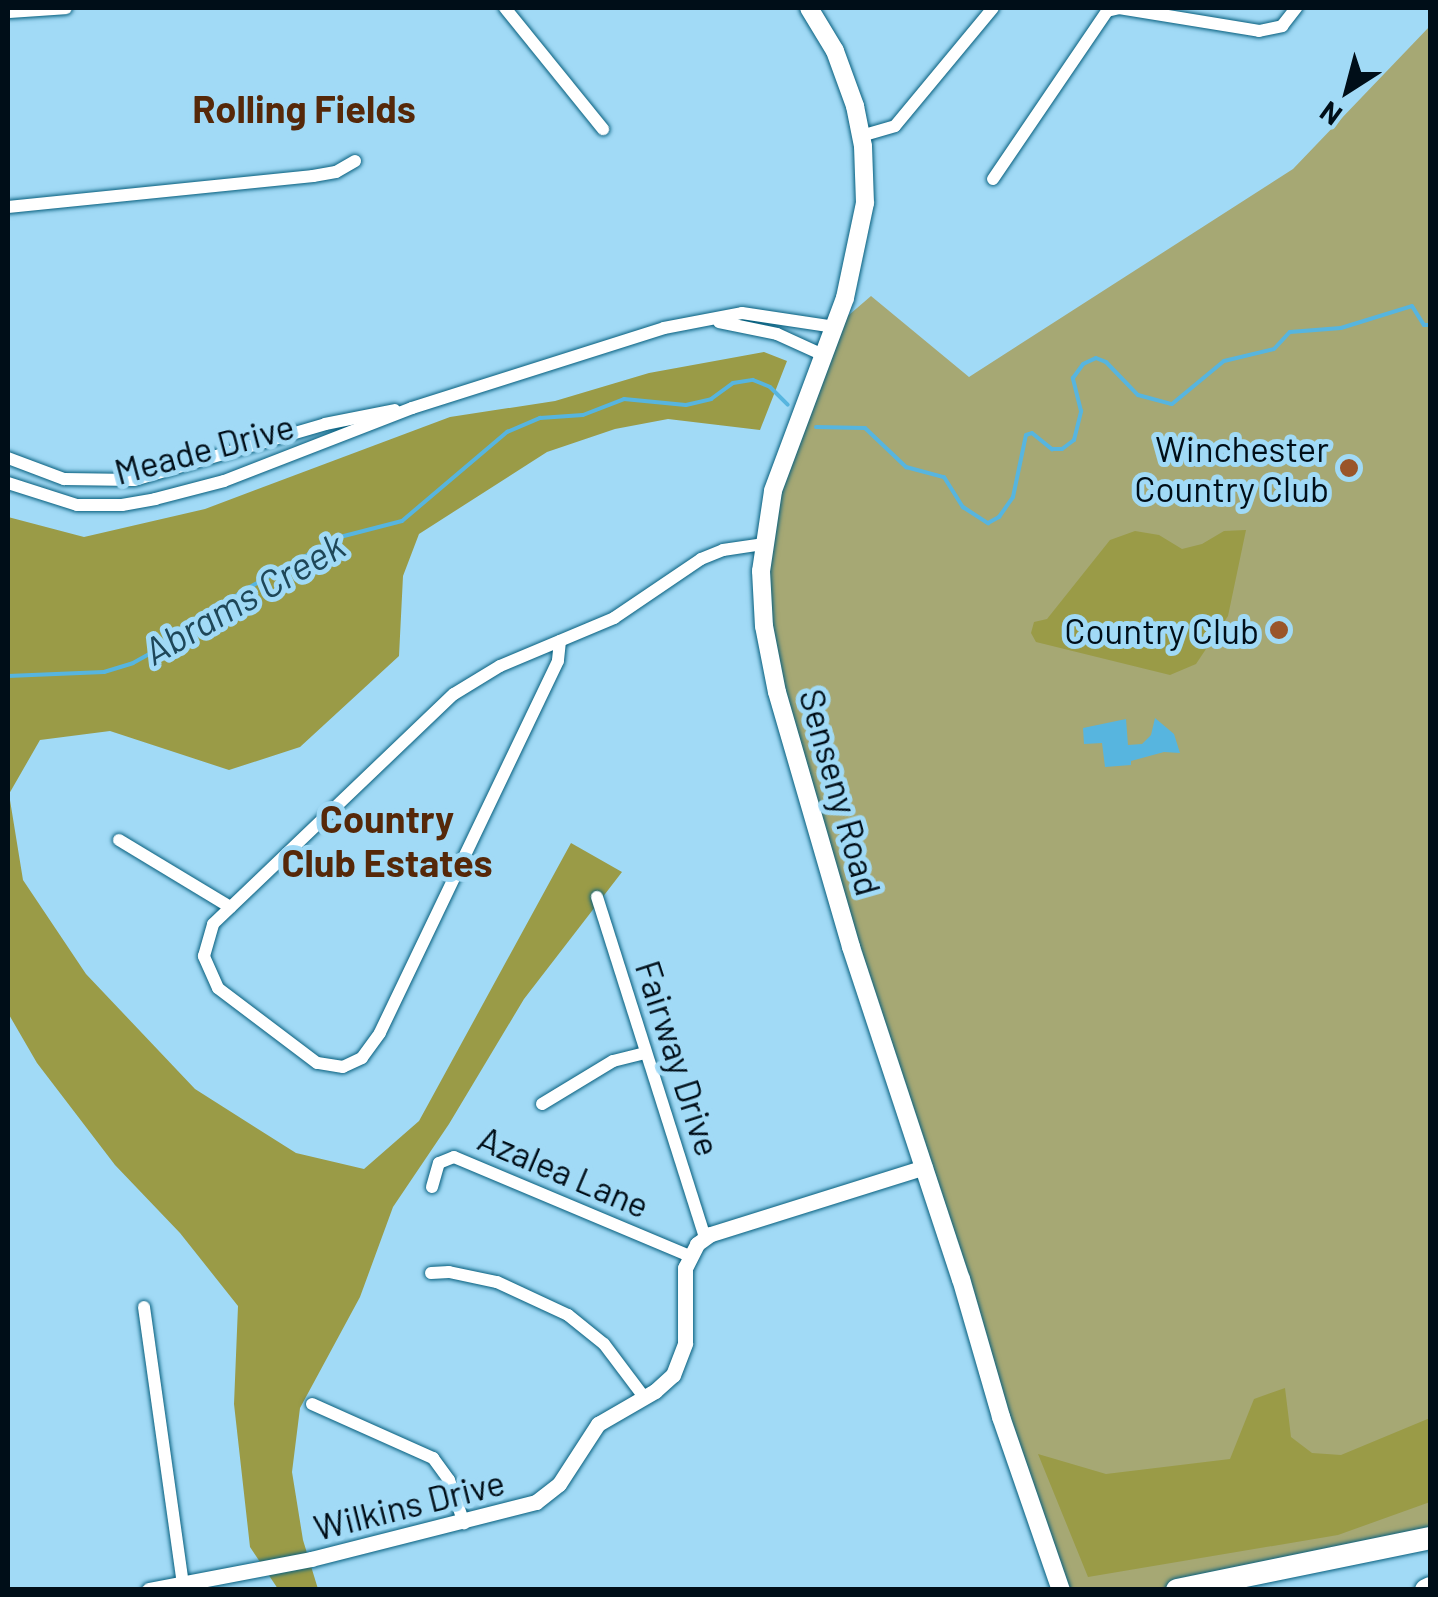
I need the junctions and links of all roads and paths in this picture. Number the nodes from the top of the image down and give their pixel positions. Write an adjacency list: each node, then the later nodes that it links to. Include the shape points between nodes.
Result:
1 (66, 8): 7 (street)
2 (505, 8): 8 (street)
3 (808, 8): 9 (main road, Senseny Road, via 846,78)
4 (993, 8): 9 (street, via 894,126)
5 (1296, 8): 6 (street, via 1282,26 1260,31)
6 (1105, 9): 11 (street)
7 (8, 12)
8 (603, 128)
9 (862, 136): 14 (main road, Senseny Road, via 861,234)
10 (354, 162): 12 (street, via 313,176)
11 (993, 179)
12 (8, 206)
13 (701, 320): 14 (street, Meade Drive, via 766,314); 15 (street, Meade Drive, via 754,327); 16 (street, Meade Drive)
14 (835, 328): 15 (main road, Senseny Road)
15 (824, 355): 19 (main road, Senseny Road, via 779,470)
16 (412, 408): 17 (street, Meade Drive, via 325,424 134,480 64,480); 18 (street, Meade Drive, via 224,480 122,505 65,503)
17 (8, 458)
18 (8, 483)
19 (764, 544): 20 (street, via 701,558 634,607); 26 (main road, Senseny Road, via 762,598 777,692)
20 (560, 640): 23 (street, via 454,694); 23 (street, via 558,661 536,708 362,1058 344,1067 317,1062 218,988 206,968 205,944)
21 (119, 840): 23 (street)
22 (597, 897): 24 (street, Fairway Drive)
23 (230, 907)
24 (644, 1053): 25 (street, via 612,1061); 28 (street, Fairway Drive)
25 (542, 1104)
26 (924, 1167): 28 (street); 38 (main road, Senseny Road)
27 (432, 1187): 29 (street, Azalea Lane, via 439,1163 454,1157)
28 (706, 1237): 29 (street)
29 (689, 1256): 32 (street, Wilkins Drive, via 683,1354 666,1383)
30 (431, 1273): 32 (street, via 497,1282 568,1316 604,1344)
31 (144, 1306): 36 (street)
32 (644, 1397): 34 (street, Wilkins Drive, via 598,1424 548,1494 523,1508)
33 (312, 1404): 34 (street, via 433,1458)
34 (464, 1523): 36 (street, Wilkins Drive)
35 (1430, 1538): 39 (highway)
36 (183, 1584): 37 (street, Wilkins Drive)
37 (148, 1590)
38 (1062, 1590)
39 (1177, 1590)

